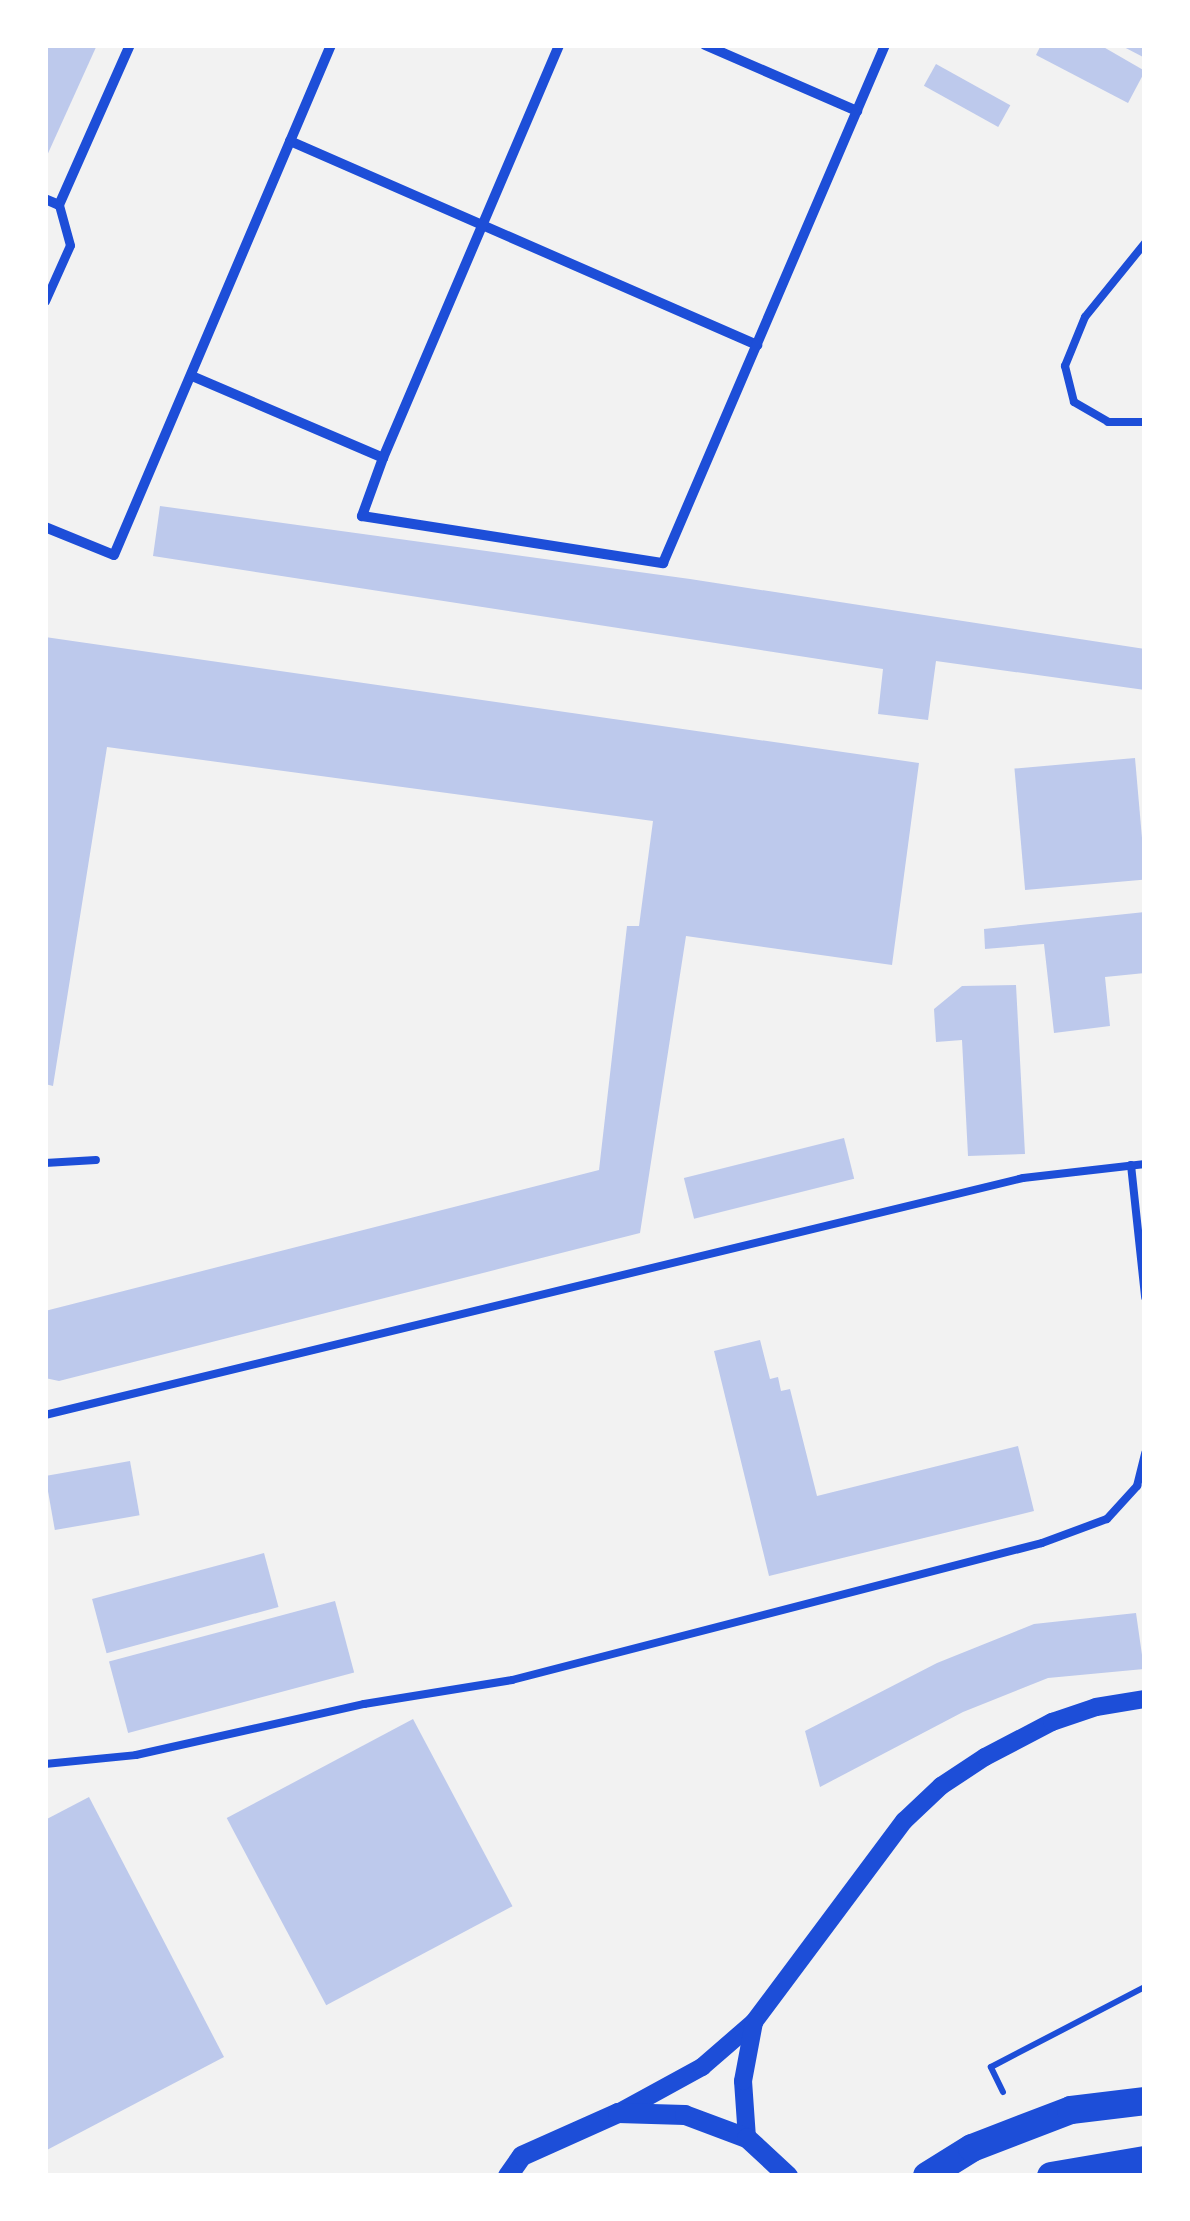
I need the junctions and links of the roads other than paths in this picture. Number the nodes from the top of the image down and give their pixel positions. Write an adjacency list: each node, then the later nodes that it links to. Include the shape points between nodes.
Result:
1 (130, 45): 9 (street)
2 (331, 45): 7 (street)
3 (559, 45): 10 (street)
4 (705, 45): 6 (street)
5 (885, 45): 6 (street)
6 (857, 111): 13 (street)
7 (290, 142): 10 (street); 14 (street)
8 (45, 199): 9 (street)
9 (59, 205): 12 (street, via 70,245)
10 (482, 226): 13 (street); 16 (street)
11 (1145, 243): 15 (lane, via 1085,318 1066,366 1074,402 1108,422)
12 (45, 301)
13 (756, 346): 16 (street, via 663,562 362,516)
14 (192, 376): 16 (street); 17 (street, via 114,555)
15 (1145, 422)
16 (383, 458)
17 (45, 527)
18 (96, 1160): 19 (lane)
19 (45, 1163)
20 (1145, 1164): 21 (lane)
21 (1131, 1165): 22 (lane); 23 (lane, via 1023,1178)
22 (1145, 1296)
23 (45, 1415)
24 (1145, 1453): 26 (lane, via 1137,1486 1107,1519 1042,1543 512,1680 364,1704 136,1755)
25 (1145, 1698): 27 (street, via 1052,1722 942,1786 904,1821)
26 (45, 1764)
27 (754, 2022): 29 (street, via 702,2067); 30 (street, via 743,2081)
28 (1145, 2101): 34 (highway, via 1071,2110 972,2148)
29 (618, 2113): 30 (main road, via 685,2114); 32 (main road, via 522,2156)
30 (747, 2138): 33 (main road)
31 (1145, 2160): 35 (highway)
32 (508, 2176)
33 (788, 2176)
34 (927, 2176)
35 (1051, 2176)

